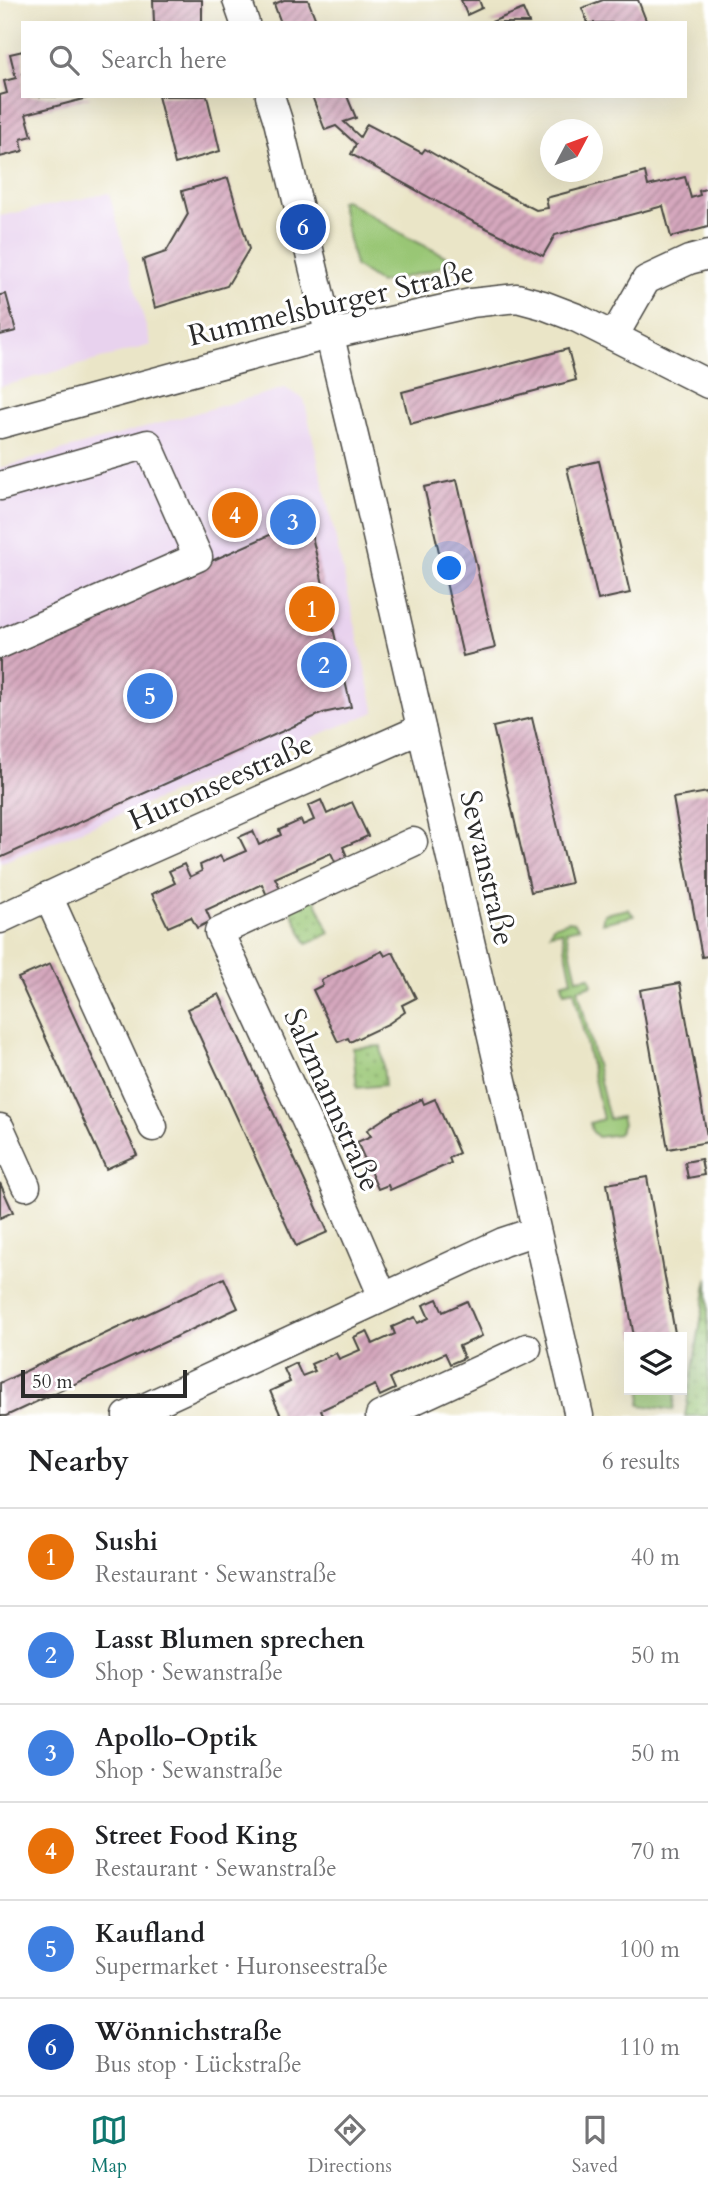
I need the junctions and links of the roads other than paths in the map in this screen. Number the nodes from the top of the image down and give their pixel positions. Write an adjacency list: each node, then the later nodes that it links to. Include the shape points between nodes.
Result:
1 (237, 0): 2 (street)
2 (244, 21)
3 (271, 98): 5 (street, Sewanstraße)
4 (708, 255): 6 (street, via 646,279)
5 (328, 335): 6 (street, Rummelsburger Straße, via 471,303 517,298); 8 (street, Rummelsburger Straße); 11 (street, Sewanstraße)
6 (614, 336): 7 (street, Rummelsburger Straße)
7 (708, 384)
8 (0, 424)
9 (0, 486): 10 (street, via 148,444 198,557)
10 (0, 645)
11 (421, 729): 13 (street, Huronseestraße); 18 (street, Sewanstraße)
12 (413, 842): 19 (street, Salzmannstraße, via 219,932)
13 (48, 896): 14 (street, Huronseestraße); 15 (street)
14 (0, 919)
15 (153, 1127)
16 (0, 1128): 17 (street)
17 (26, 1186)
18 (536, 1231): 19 (street); 24 (street, Sewanstraße)
19 (383, 1297): 21 (street)
20 (527, 1348): 23 (street)
21 (168, 1407): 22 (street)
22 (127, 1416)
23 (380, 1416)
24 (579, 1416)

